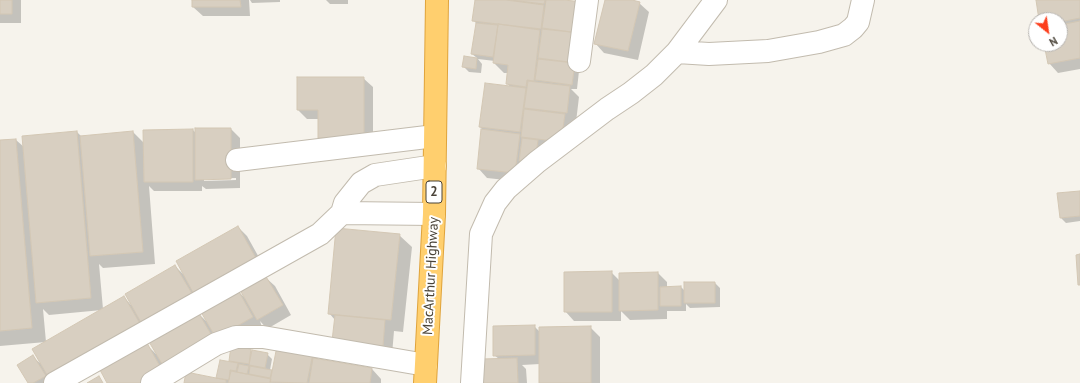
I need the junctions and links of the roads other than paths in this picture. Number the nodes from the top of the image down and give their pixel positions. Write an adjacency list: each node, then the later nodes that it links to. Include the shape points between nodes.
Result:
1 (437, 0): 7 (highway, MacArthur Highway / 2)
2 (587, 0): 6 (street)
3 (716, 0): 5 (street)
4 (863, 0): 5 (street, via 858,22 853,28 844,34 819,42 768,51 709,54)
5 (677, 52): 15 (street, via 654,75 537,162 506,189 495,203 481,234)
6 (579, 61)
7 (435, 136): 8 (street); 9 (highway, MacArthur Highway / 2)
8 (237, 160)
9 (435, 166): 10 (street, via 375,175 361,184 345,203); 11 (highway, MacArthur Highway / 2)
10 (342, 213): 11 (street); 13 (street, via 320,234)
11 (434, 214): 12 (highway, MacArthur Highway / 2)
12 (425, 374): 14 (street, via 263,337 236,337 216,344)
13 (55, 383)
14 (152, 383)
15 (472, 383)

